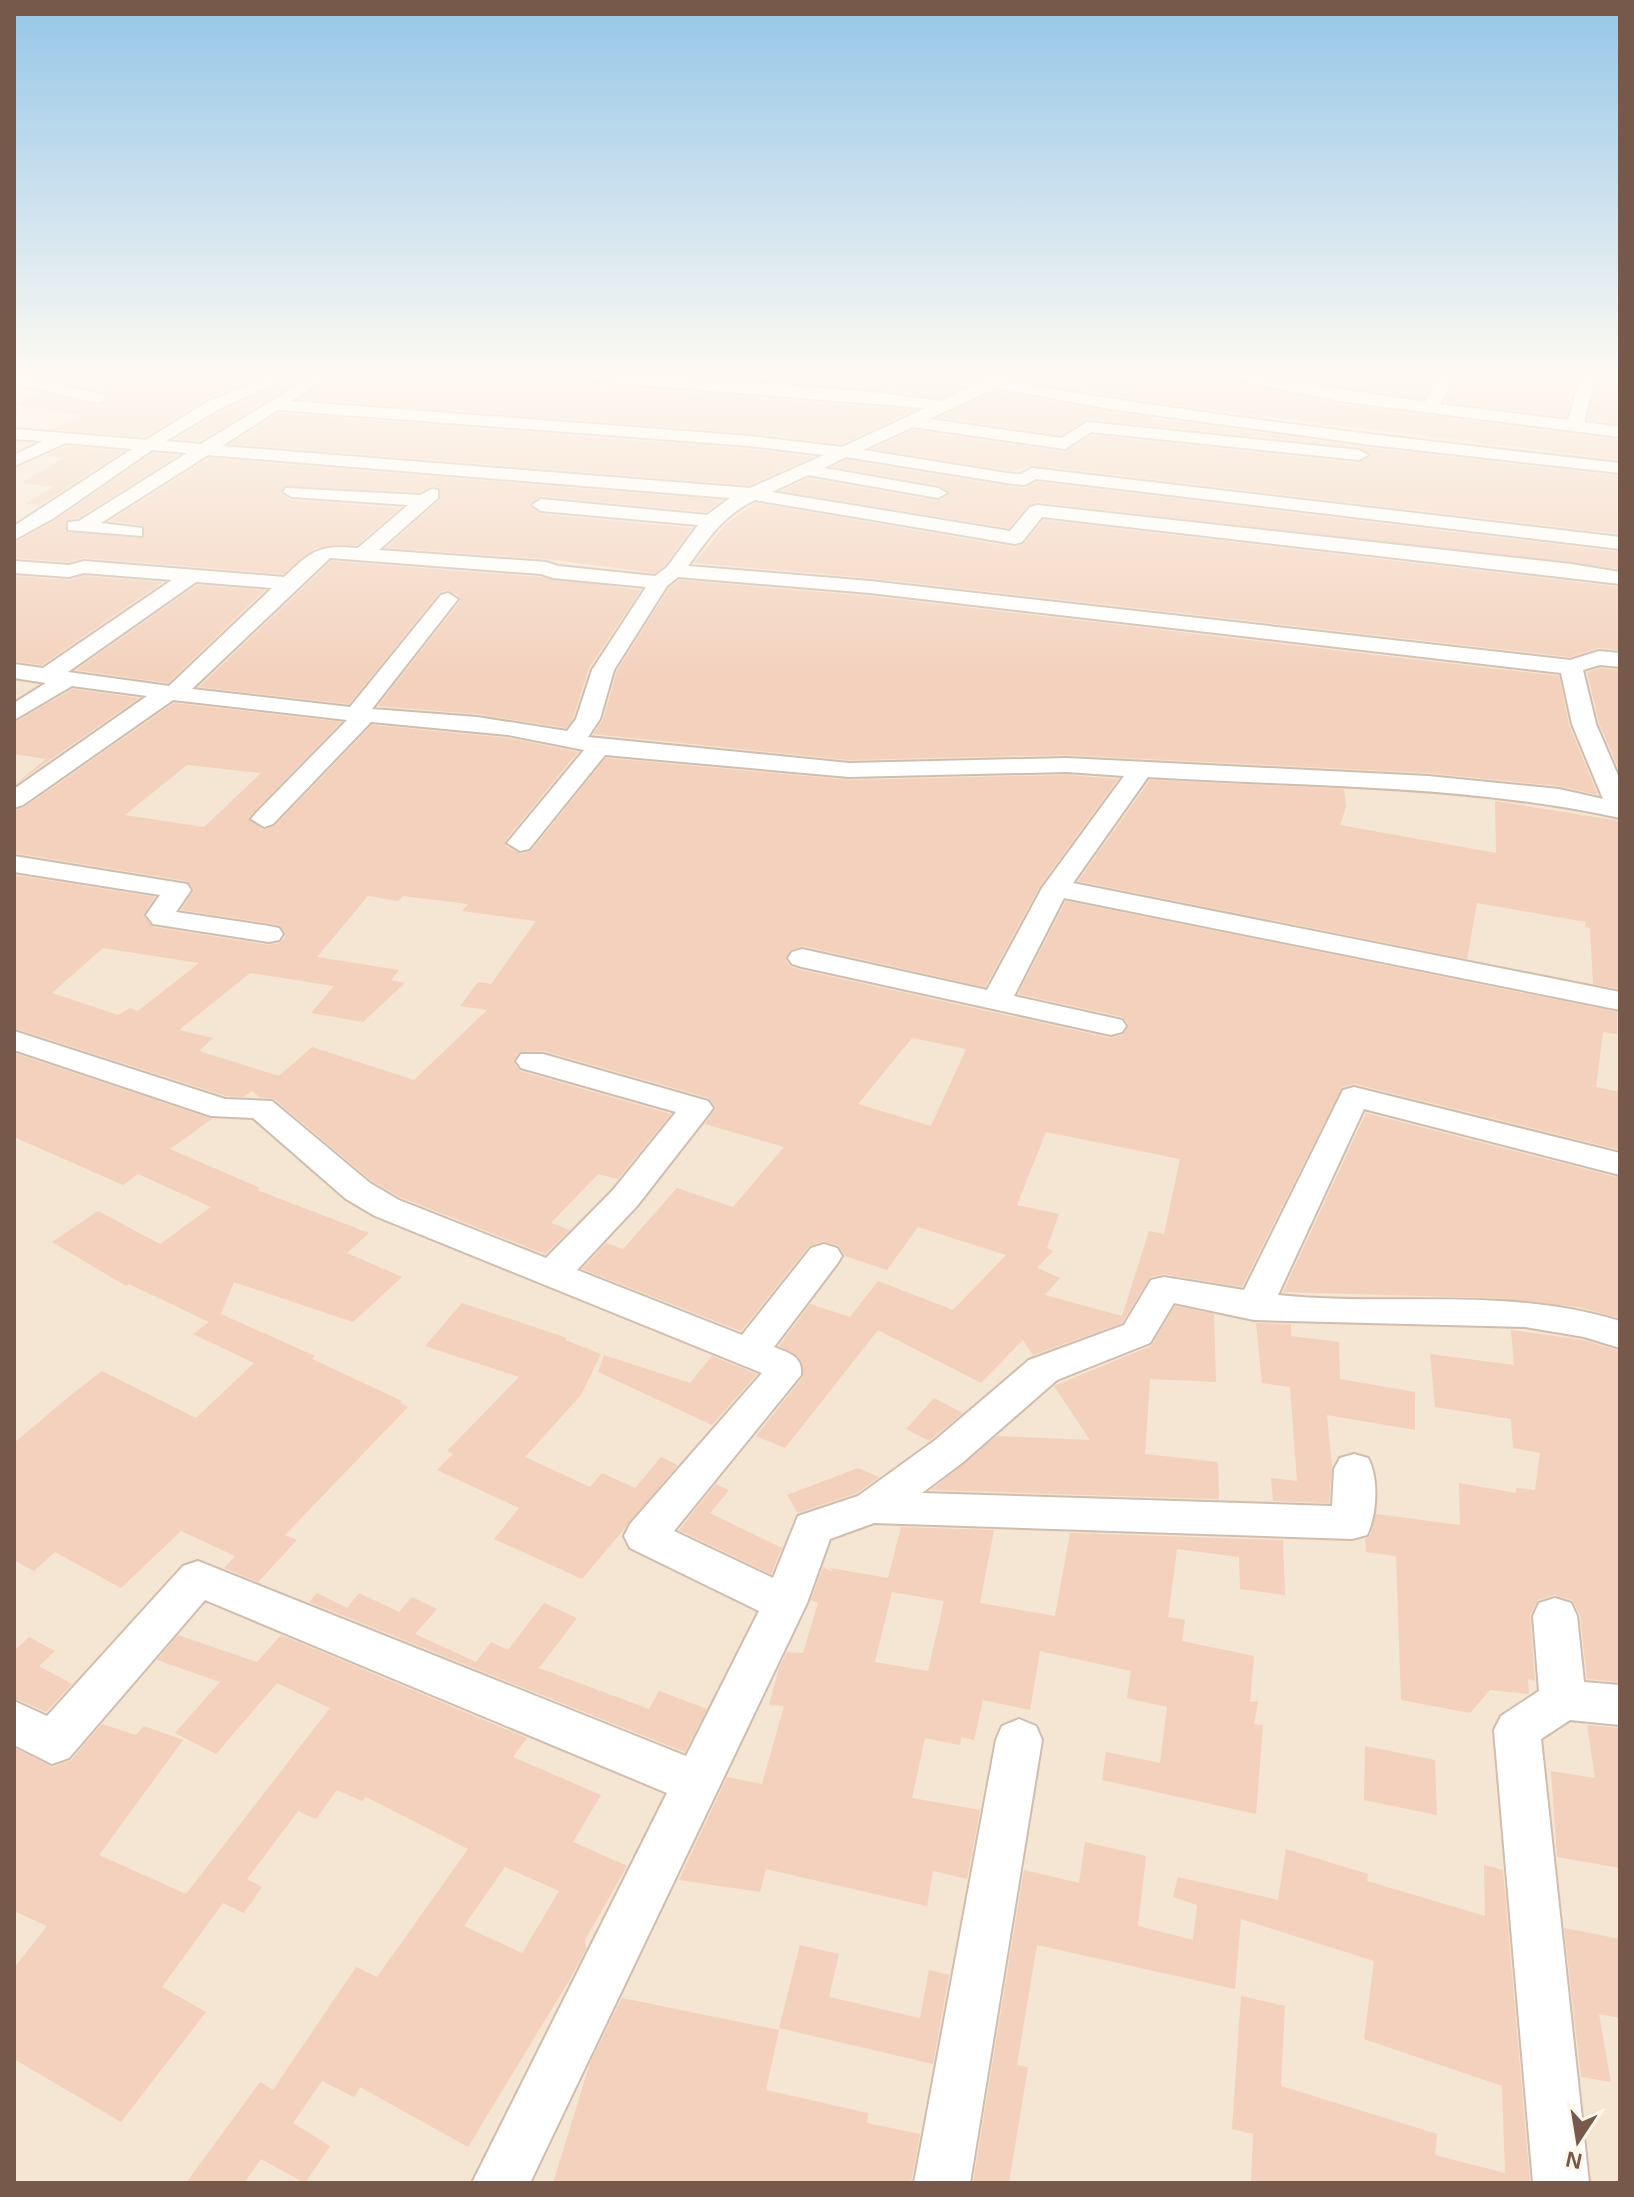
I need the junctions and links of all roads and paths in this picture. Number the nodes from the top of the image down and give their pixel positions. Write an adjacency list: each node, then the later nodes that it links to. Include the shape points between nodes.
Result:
1 (107, 476): 16 (street)
2 (166, 476): 17 (street)
3 (453, 476): 13 (street)
4 (546, 476): 12 (street)
5 (795, 476): 12 (street)
6 (838, 476): 11 (street)
7 (991, 476): 8 (street, via 1025,480)
8 (1029, 476)
9 (1053, 476): 20 (street)
10 (292, 492): 13 (street)
11 (938, 493)
12 (753, 494): 15 (street); 25 (street, via 1015,538 1037,511)
13 (424, 501): 21 (street)
14 (541, 505): 15 (street)
15 (711, 521): 24 (street)
16 (35, 522): 17 (street); 19 (street)
17 (82, 527): 18 (street)
18 (135, 532)
19 (14, 534)
20 (1620, 543)
21 (364, 553): 24 (street); 26 (street, via 318,556)
22 (14, 567): 23 (street)
23 (193, 575): 26 (street); 31 (street)
24 (666, 577): 29 (street, via 870,587); 35 (street, via 603,670 588,719)
25 (1620, 578)
26 (292, 584): 32 (street, via 177,691)
27 (448, 599): 34 (street)
28 (1620, 660): 29 (street, via 1599,658)
29 (1571, 667): 39 (street, via 1584,724)
30 (14, 671): 31 (street)
31 (56, 678): 32 (street); 33 (street)
32 (166, 694): 34 (street); 38 (street)
33 (14, 713)
34 (361, 714): 35 (street); 40 (street)
35 (574, 739): 36 (street)
36 (599, 747): 37 (street, via 849,770 1067,765); 41 (street)
37 (1141, 770): 39 (street, via 1428,783 1559,797); 43 (street)
38 (14, 800)
39 (1620, 810)
40 (264, 819)
41 (520, 843)
42 (14, 864): 44 (street, via 177,890 160,915 163,918)
43 (1056, 888): 46 (street); 47 (street)
44 (269, 934)
45 (802, 958): 46 (street)
46 (997, 999): 48 (street)
47 (1620, 1001)
48 (1111, 1026)
49 (14, 1040): 53 (street, via 222,1109 261,1108 358,1191)
50 (532, 1061): 53 (street, via 697,1108 625,1198)
51 (1620, 1164): 54 (street, via 1354,1097)
52 (824, 1256): 56 (street)
53 (551, 1275): 56 (street)
54 (1254, 1307): 55 (street, via 1509,1310); 58 (street, via 1164,1289 1137,1334 1043,1370 948,1452)
55 (1620, 1335)
56 (749, 1353): 59 (street, via 783,1366 782,1375 645,1536)
57 (1354, 1469): 58 (street, via 1352,1523)
58 (873, 1507): 59 (street, via 813,1528)
59 (785, 1603): 65 (street)
60 (1555, 1616): 61 (street)
61 (1563, 1700): 62 (street); 68 (street, via 1517,1730)
62 (1620, 1705)
63 (14, 1721): 65 (street, via 52,1743 198,1578)
64 (1019, 1740): 67 (street)
65 (697, 1783): 66 (street)
66 (500, 2183)
67 (942, 2183)
68 (1561, 2183)

